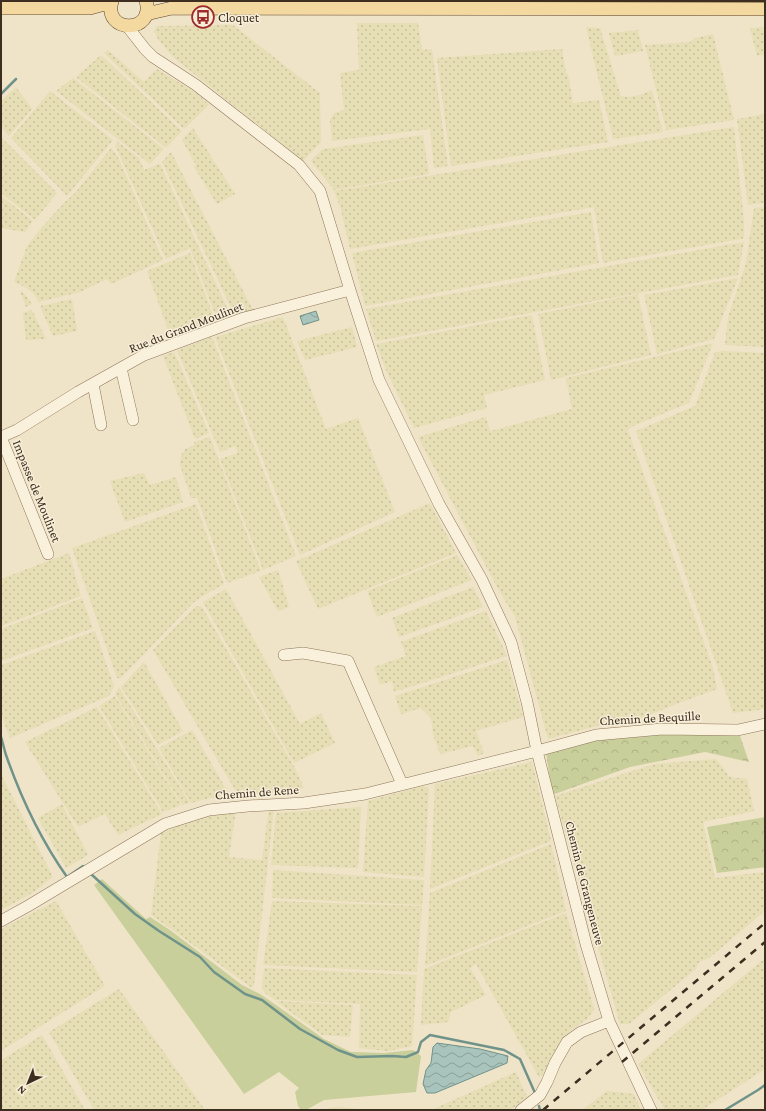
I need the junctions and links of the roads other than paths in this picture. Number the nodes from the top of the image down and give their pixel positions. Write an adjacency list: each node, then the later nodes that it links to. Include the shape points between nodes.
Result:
1 (112, 2): 3 (main road); 6 (main road)
2 (1, 8): 3 (main road)
3 (90, 8): 6 (main road)
4 (765, 9): 5 (main road)
5 (145, 10): 7 (main road, via 133,26); 8 (street)
6 (113, 16): 7 (main road)
7 (127, 26): 8 (street, Chemin de Grangeneuve)
8 (139, 41): 9 (street, Chemin de Grangeneuve, via 153,57 196,85 299,165 320,191)
9 (350, 290): 10 (street, Rue du Grand Moulinet, via 244,318 144,355); 18 (street, Chemin de Grangeneuve, via 379,380 439,504 482,580 511,642)
10 (121, 368): 11 (street, Rue du Grand Moulinet); 12 (street)
11 (93, 384): 13 (street); 14 (street, Rue du Grand Moulinet)
12 (133, 420)
13 (101, 425)
14 (1, 437): 15 (street, Impasse de Moulinet)
15 (48, 554)
16 (284, 655): 19 (street, via 303,653 348,661)
17 (765, 724): 18 (street, Chemin de Bequille, via 738,730 662,729 596,734)
18 (537, 751): 19 (street, Chemin de Rene); 21 (street, Chemin de Grangeneuve, via 586,944)
19 (402, 784): 20 (street, Chemin de Rene, via 365,794 304,803 209,810 165,824)
20 (1, 921)
21 (609, 1021): 22 (street, via 581,1032 567,1042 540,1095); 23 (street, Chemin de Grangeneuve)
22 (521, 1110)
23 (651, 1110)

